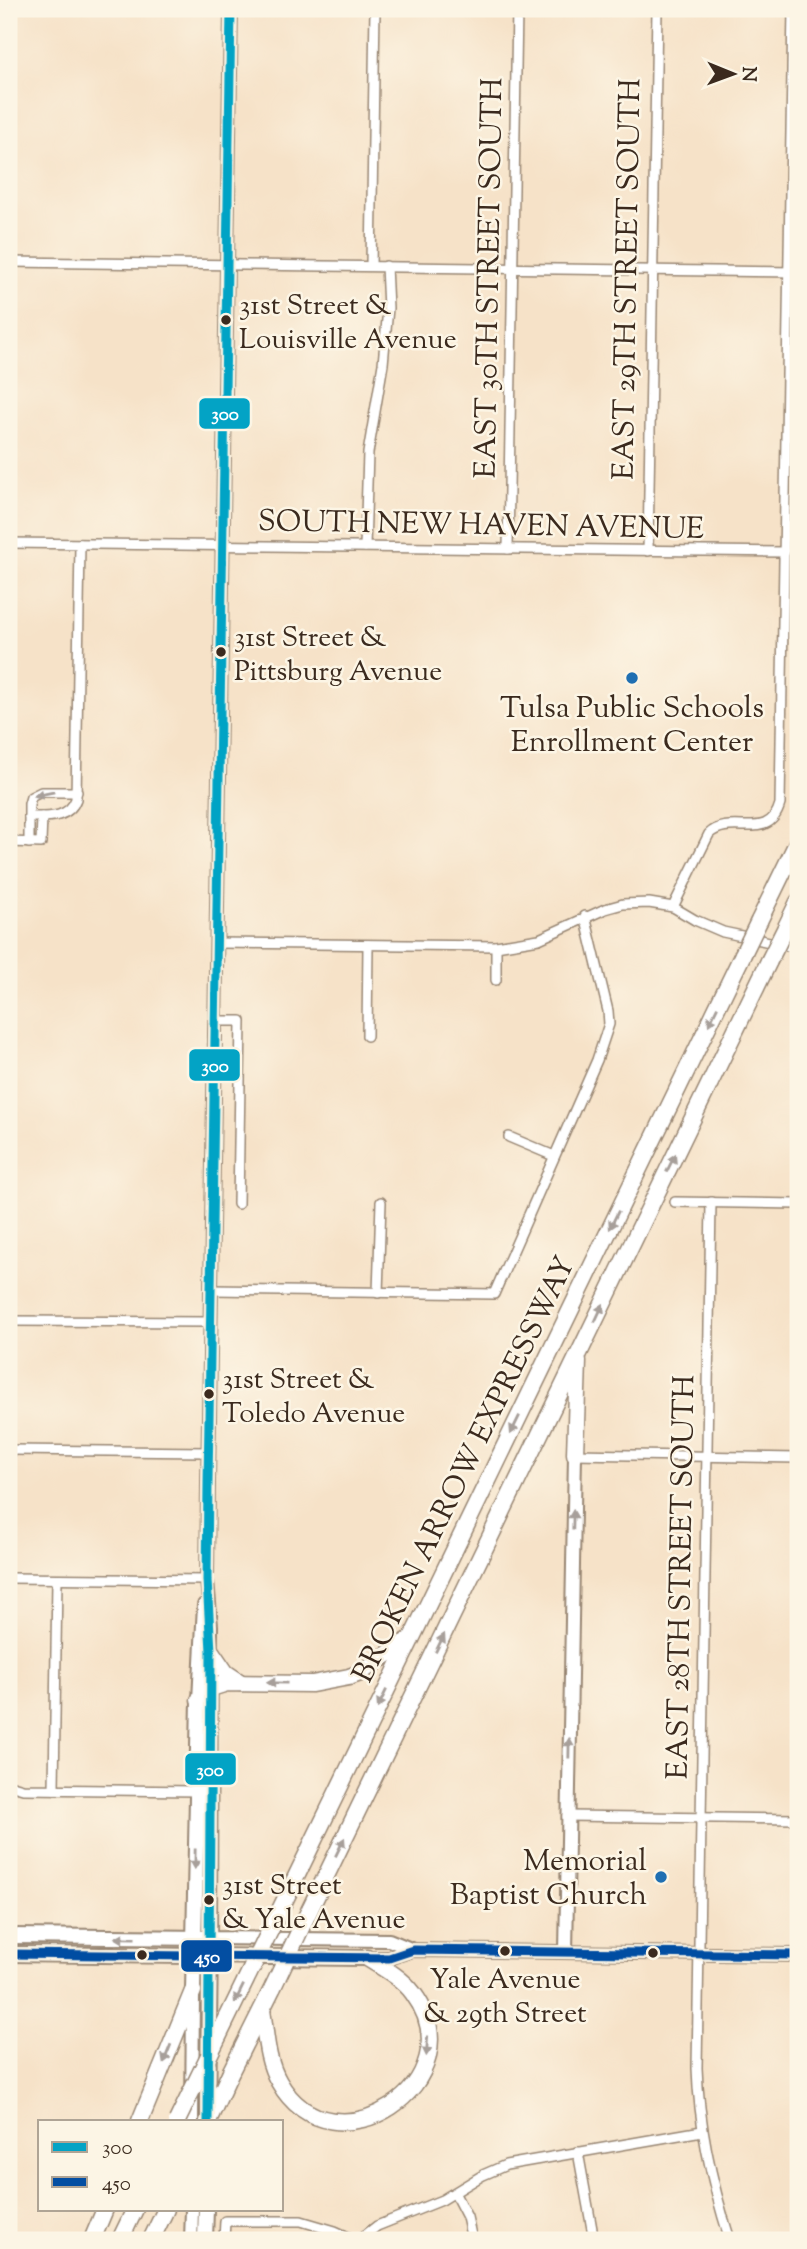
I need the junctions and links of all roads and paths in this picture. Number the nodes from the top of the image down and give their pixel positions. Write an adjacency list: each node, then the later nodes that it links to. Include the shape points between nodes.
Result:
1 (231, 9): 7 (main road)
2 (375, 9): 8 (street)
3 (517, 9): 10 (street, EAST 30TH STREET SOUTH)
4 (657, 9): 11 (street, EAST 29TH STREET SOUTH)
5 (793, 9): 12 (street)
6 (9, 262): 7 (street)
7 (228, 265): 8 (street); 17 (main road)
8 (371, 266): 9 (street)
9 (386, 267): 10 (street); 18 (street, via 388,308 368,453)
10 (512, 268): 11 (street); 19 (street, EAST 30TH STREET SOUTH)
11 (653, 270): 12 (street); 20 (street, EAST 29TH STREET SOUTH)
12 (794, 272): 13 (street)
13 (787, 461): 14 (street); 21 (street)
14 (798, 461)
15 (9, 543): 16 (street, SOUTH NEW HAVEN AVENUE)
16 (80, 544): 17 (street, SOUTH NEW HAVEN AVENUE); 22 (street)
17 (224, 545): 18 (street, SOUTH NEW HAVEN AVENUE); 31 (main road)
18 (365, 547): 19 (street, SOUTH NEW HAVEN AVENUE)
19 (508, 549): 20 (street, SOUTH NEW HAVEN AVENUE)
20 (648, 551): 21 (street, SOUTH NEW HAVEN AVENUE)
21 (785, 552): 29 (street, via 778,810 761,826 714,830 704,841)
22 (77, 792): 23 (street, one-way to 23, via 35,794); 24 (street, via 68,810 59,816)
23 (29, 817): 24 (street); 27 (street)
24 (41, 817): 27 (street, via 41,843)
25 (798, 841): 58 (highway, BROKEN ARROW EXPRESSWAY, one-way to 58, bridge)
26 (9, 842): 27 (street)
27 (29, 843)
28 (798, 902): 49 (highway, BROKEN ARROW EXPRESSWAY, one-way to 28, bridge)
29 (673, 907): 30 (street, via 623,904); 34 (street, via 723,932)
30 (585, 916): 33 (street, via 539,939); 39 (street, via 607,997 609,1024)
31 (217, 943): 32 (street); 36 (main road)
32 (368, 945): 33 (street); 37 (street)
33 (496, 946): 35 (street)
34 (798, 948)
35 (496, 981)
36 (216, 1021): 44 (street, via 241,1021); 45 (main road)
37 (367, 1036)
38 (509, 1137): 39 (street)
39 (554, 1156): 46 (street, via 494,1294)
40 (381, 1202): 46 (street)
41 (675, 1202): 42 (street)
42 (711, 1202): 43 (street); 53 (street, EAST 28TH STREET SOUTH)
43 (798, 1203)
44 (238, 1204)
45 (212, 1290): 46 (street); 48 (main road)
46 (378, 1293)
47 (9, 1321): 48 (street)
48 (211, 1322): 51 (main road)
49 (578, 1359): 52 (highway); 80 (highway, BROKEN ARROW EXPRESSWAY, one-way to 49, bridge)
50 (9, 1450): 51 (street)
51 (208, 1452): 57 (main road)
52 (575, 1454): 53 (street); 65 (main road, one-way to 52)
53 (707, 1457): 54 (street); 66 (street, EAST 28TH STREET SOUTH)
54 (798, 1458)
55 (9, 1578): 56 (street)
56 (57, 1579): 57 (street); 63 (street)
57 (207, 1580): 59 (main road); 61 (main road, via 201,1626)
58 (411, 1637): 60 (highway, one-way to 60, via 360,1673 337,1681); 82 (highway, BROKEN ARROW EXPRESSWAY, one-way to 82, bridge)
59 (211, 1651): 60 (highway, via 229,1675); 61 (main road)
60 (242, 1683): 61 (highway, via 220,1684)
61 (205, 1694): 64 (main road); 69 (main road)
62 (9, 1785): 63 (street)
63 (54, 1789): 64 (street)
64 (197, 1791): 70 (main road, one-way to 70)
65 (568, 1816): 66 (street); 72 (main road)
66 (701, 1817): 67 (street); 73 (street, EAST 28TH STREET SOUTH)
67 (798, 1819)
68 (9, 1936): 70 (main road, one-way to 68)
69 (210, 1938): 70 (main road); 71 (main road, via 389,1940); 77 (main road)
70 (194, 1939): 76 (main road)
71 (413, 1950): 72 (main road); 78 (main road, via 389,1958)
72 (566, 1952): 73 (main road)
73 (698, 1953): 75 (main road); 86 (street, EAST 28TH STREET SOUTH, via 696,2068)
74 (9, 1954): 76 (main road)
75 (798, 1955)
76 (194, 1956): 77 (main road); 79 (main road)
77 (210, 1956): 78 (main road); 84 (main road)
78 (367, 1958): 80 (highway, one-way to 80, via 413,1993 428,2031 419,2078 405,2097 384,2113 344,2121 321,2117 299,2105 274,2072)
79 (193, 1991): 81 (highway, one-way to 81); 83 (main road)
80 (262, 2010): 85 (highway, BROKEN ARROW EXPRESSWAY, bridge)
81 (141, 2120)
82 (177, 2120)
83 (192, 2120)
84 (208, 2120)
85 (208, 2120)
86 (702, 2130): 87 (street); 103 (street, EAST 28TH STREET SOUTH)
87 (578, 2152): 88 (street, via 506,2165); 102 (street)
88 (454, 2194): 100 (street, via 377,2226); 101 (street, via 467,2217)
89 (105, 2210): 94 (highway)
90 (135, 2210): 95 (highway)
91 (166, 2210): 96 (highway)
92 (192, 2210): 97 (main road)
93 (206, 2210): 98 (main road)
94 (92, 2240)
95 (120, 2240)
96 (151, 2240)
97 (191, 2240)
98 (205, 2240)
99 (224, 2240): 100 (street, via 225,2221 301,2221)
100 (357, 2240)
101 (472, 2240)
102 (594, 2240)
103 (730, 2240)

